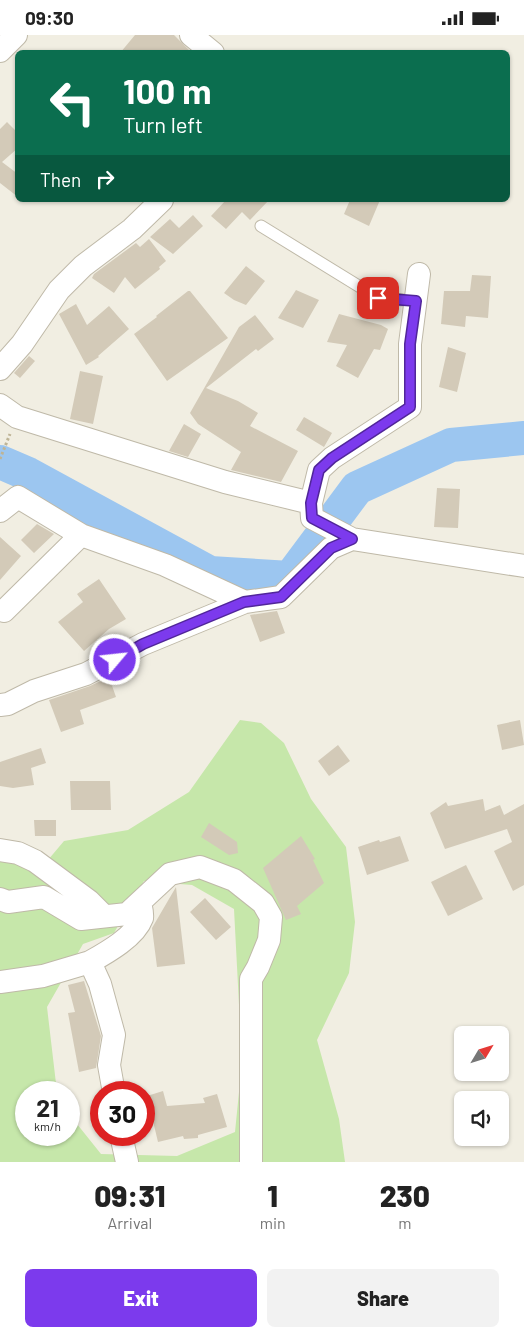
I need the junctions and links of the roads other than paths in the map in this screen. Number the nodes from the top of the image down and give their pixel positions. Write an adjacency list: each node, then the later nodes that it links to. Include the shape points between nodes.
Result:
1 (16, 35): 4 (street)
2 (191, 35): 3 (street)
3 (209, 50)
4 (0, 51)
5 (160, 202): 9 (street, via 59,290 22,344)
6 (261, 226): 8 (lane, via 378,298)
7 (419, 274): 8 (street)
8 (416, 301): 12 (street, via 410,344 410,407 319,470)
9 (0, 369)
10 (9, 411): 12 (street)
11 (0, 511): 13 (street, via 18,497)
12 (312, 511): 14 (street)
13 (81, 535): 16 (street, via 165,565); 17 (street)
14 (352, 539): 15 (street); 16 (street, via 331,548 281,597)
15 (524, 566)
16 (244, 602): 18 (street, via 143,644 86,674 34,691 8,705)
17 (4, 611)
18 (0, 705)
19 (0, 850): 22 (street, via 18,853 35,861)
20 (0, 899): 22 (street, via 44,897 81,919)
21 (140, 902): 22 (street, via 127,914); 23 (street, via 142,917 136,927 117,947); 28 (street, via 170,874 200,867 234,880 263,903 271,917 269,940 251,979)
22 (103, 915)
23 (90, 962): 24 (street, via 43,976); 25 (street, via 100,984 114,1035 108,1065)
24 (0, 982)
25 (111, 1081)
26 (124, 1146): 27 (street)
27 (126, 1162)
28 (251, 1162)

